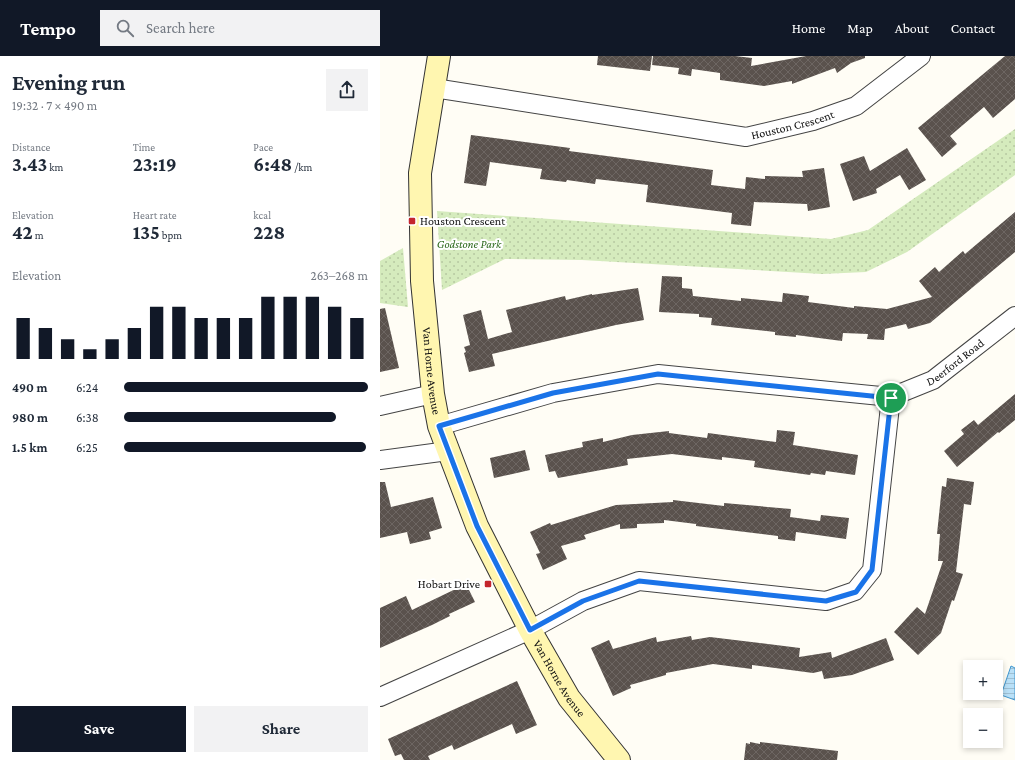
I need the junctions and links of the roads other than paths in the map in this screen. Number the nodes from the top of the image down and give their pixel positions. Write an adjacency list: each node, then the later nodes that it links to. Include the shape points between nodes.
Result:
1 (439, 56): 3 (street, Van Horne Avenue)
2 (922, 56): 3 (street, Houston Crescent, via 856,106 813,122 746,137)
3 (434, 88): 5 (street, Van Horne Avenue, via 420,173 421,275)
4 (1015, 316): 6 (street, Deerford Road, via 933,380)
5 (433, 394): 7 (street); 8 (street, Van Horne Avenue)
6 (891, 398): 8 (street, Deerford Road, via 658,374 553,393); 11 (street, via 872,570 856,592 826,601 639,581 583,601)
7 (380, 406)
8 (439, 426): 9 (street, Van Horne Avenue)
9 (448, 451): 10 (street); 11 (street, Van Horne Avenue, via 477,526)
10 (380, 460)
11 (530, 630): 12 (street); 13 (street, Van Horne Avenue, via 569,698)
12 (380, 697)
13 (619, 760)

